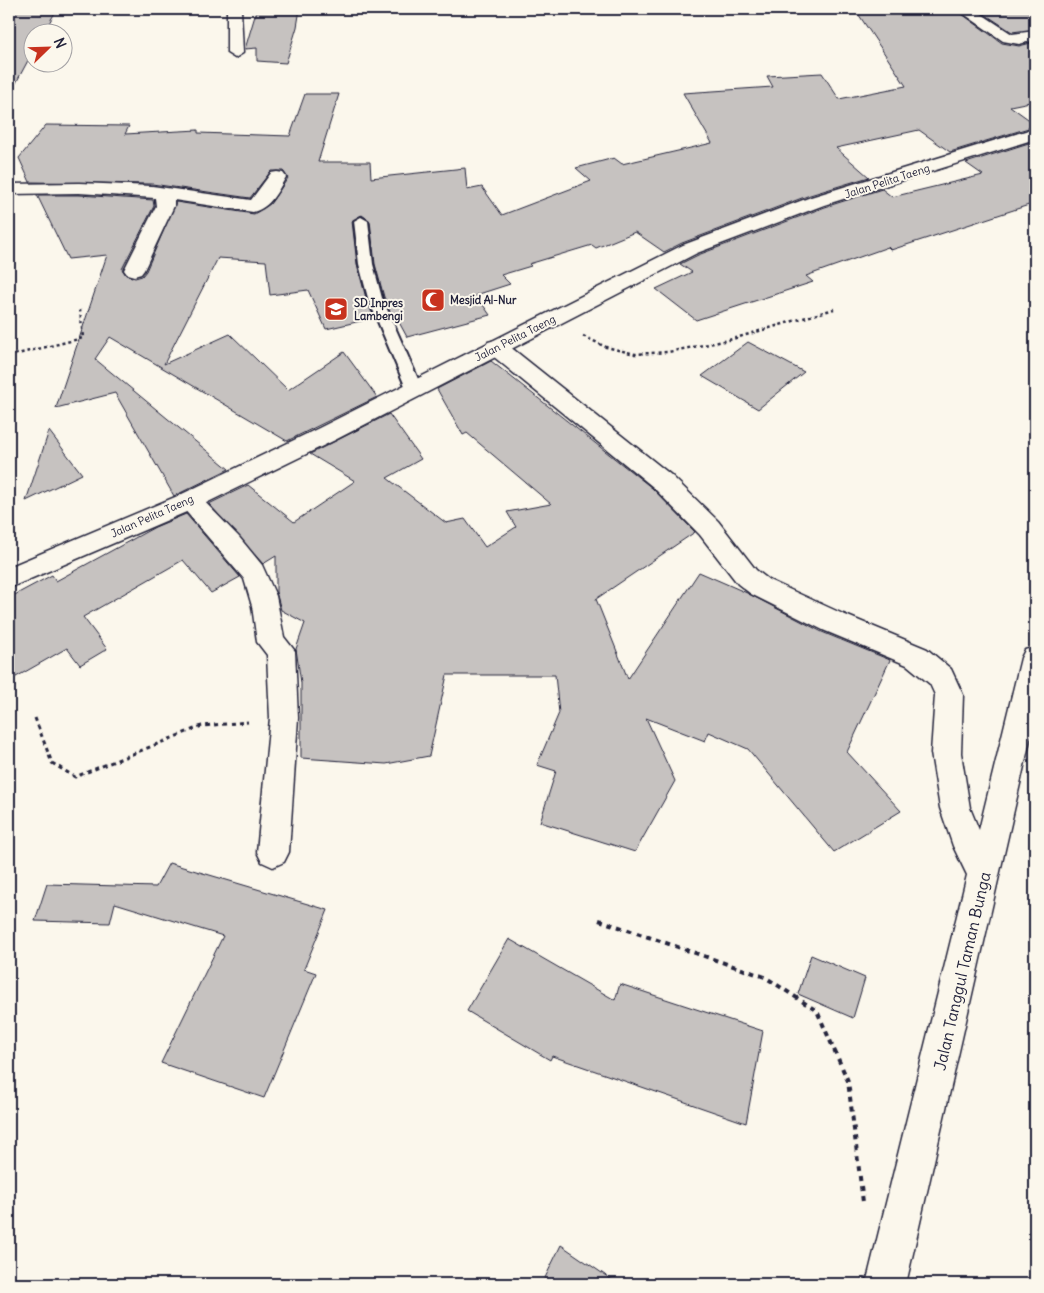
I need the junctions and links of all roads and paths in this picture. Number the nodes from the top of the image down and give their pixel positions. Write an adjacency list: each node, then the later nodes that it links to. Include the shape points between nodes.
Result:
1 (234, 9): 4 (street)
2 (964, 9): 3 (street, via 1008,38)
3 (1035, 35)
4 (235, 53)
5 (1035, 133): 13 (street, Jalan Pelita Taeng, via 721,236 652,267)
6 (277, 177): 8 (street, via 260,203 253,206)
7 (9, 189): 8 (street)
8 (159, 192): 10 (street, via 164,195 165,206)
9 (361, 221): 16 (lane, via 366,264 375,298)
10 (134, 270)
11 (834, 309): 13 (path, via 730,340 643,354 606,347)
12 (80, 310): 15 (path, via 83,338)
13 (545, 323): 14 (street, Jalan Pelita Taeng)
14 (496, 347): 16 (street, Jalan Pelita Taeng); 23 (street, via 662,481 709,528 747,577 760,587 833,622 918,656 941,677 949,694 946,753 953,798 969,846)
15 (9, 356)
16 (414, 388): 17 (street, Jalan Pelita Taeng)
17 (189, 500): 18 (street, Jalan Pelita Taeng); 21 (street, via 254,573 265,605 271,642 281,651)
18 (9, 578)
19 (1035, 658): 23 (street, Jalan Tanggul Taman Bunga)
20 (35, 718): 21 (path, via 52,763 75,777 202,726)
21 (284, 718): 22 (street)
22 (273, 852)
23 (984, 876): 26 (street, Jalan Tanggul Taman Bunga)
24 (599, 920): 25 (path, via 765,977 817,1011 848,1081)
25 (864, 1207)
26 (886, 1284)

